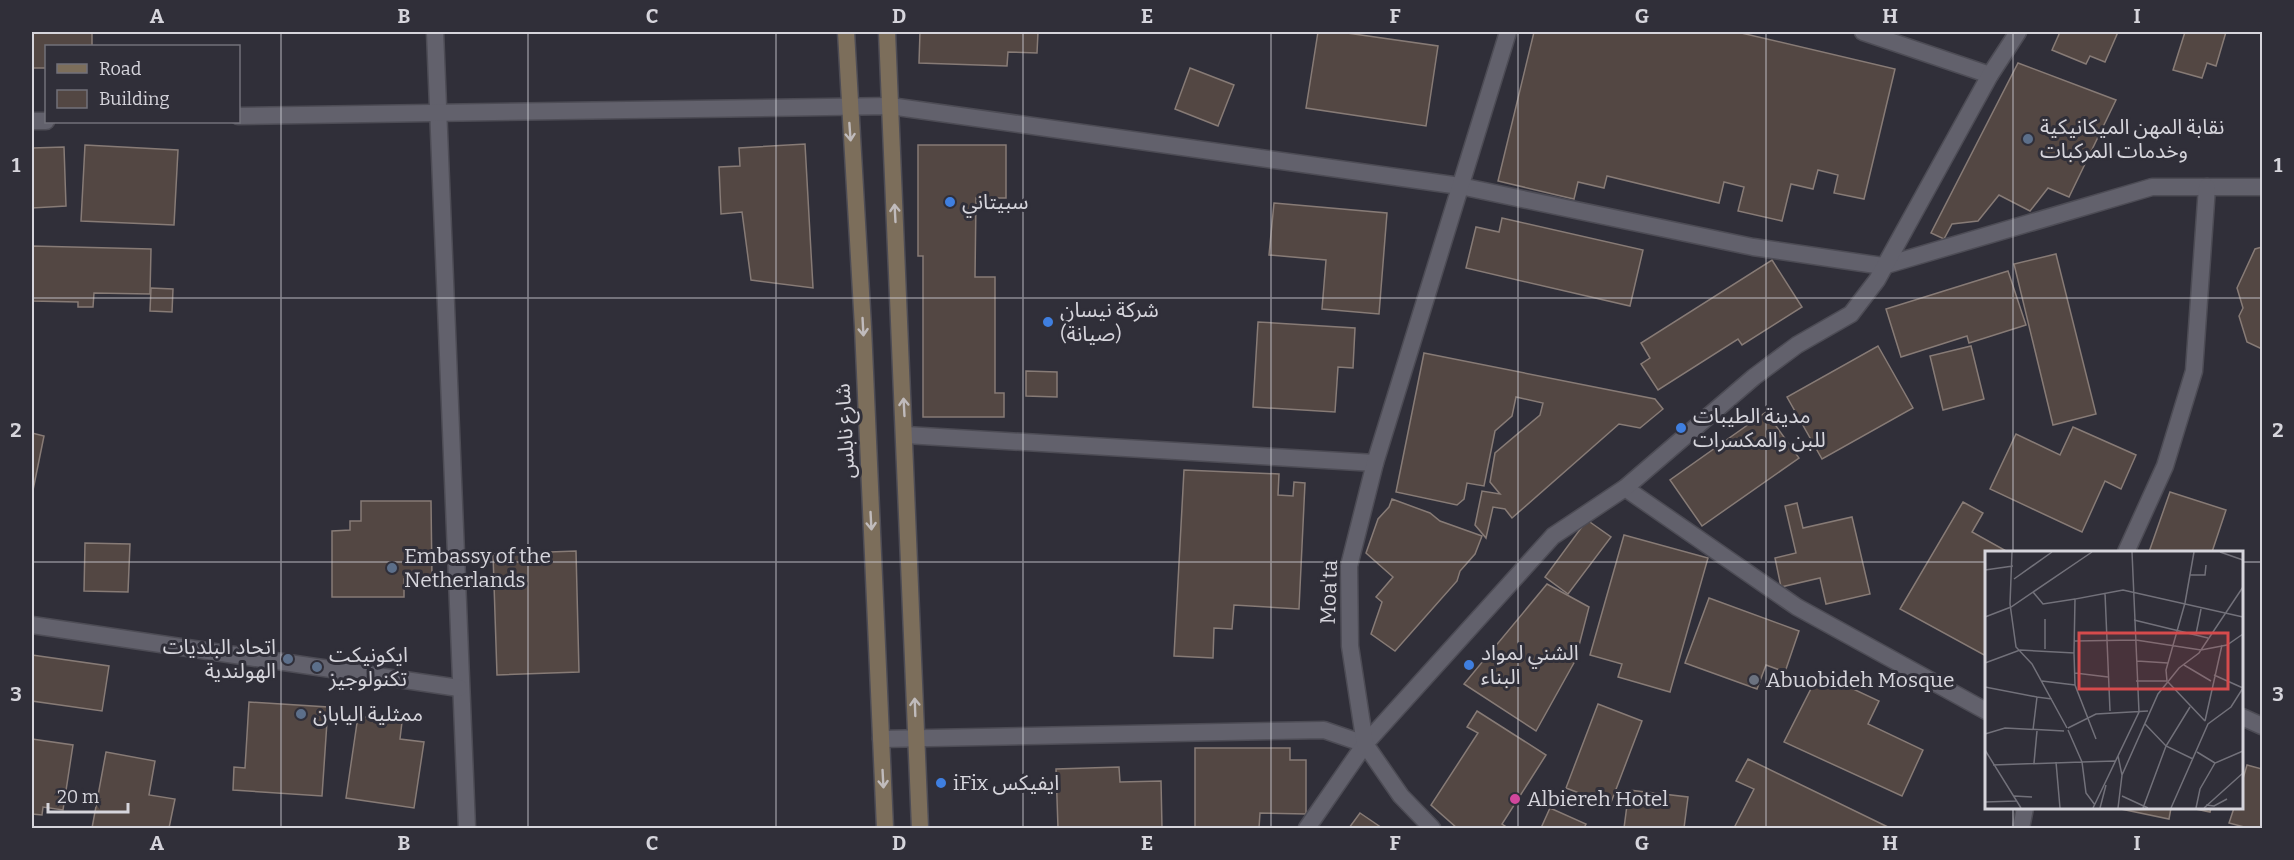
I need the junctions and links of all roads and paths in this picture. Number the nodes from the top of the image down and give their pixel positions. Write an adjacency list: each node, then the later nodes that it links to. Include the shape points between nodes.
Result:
1 (435, 32): 10 (street)
2 (846, 32): 8 (main road, شارع نابلس)
3 (887, 32): 9 (main road)
4 (1508, 32): 12 (street, Moa'ta)
5 (1863, 32): 7 (street)
6 (2018, 32): 7 (street)
7 (1990, 75): 15 (street)
8 (849, 105): 9 (street); 10 (street); 25 (main road, شارع نابلس, one-way to 25)
9 (890, 106): 12 (street); 16 (main road, one-way to 9)
10 (439, 111): 11 (street); 21 (street)
11 (240, 116)
12 (1460, 186): 15 (street, via 1753,247); 17 (street, Moa'ta)
13 (2207, 187): 14 (street); 15 (street, via 2152,187); 19 (street, via 2194,371 2164,466)
14 (2262, 187)
15 (1883, 266): 18 (street, via 1851,314 1797,345 1754,377)
16 (906, 435): 17 (street); 26 (main road, one-way to 16)
17 (1376, 462): 27 (street, Moa'ta, via 1349,566 1350,646)
18 (1625, 488): 22 (street, via 1797,607); 27 (street, via 1553,536)
19 (2126, 551)
20 (32, 625): 21 (street)
21 (459, 688): 29 (street)
22 (1985, 710)
23 (2243, 718): 24 (street)
24 (2262, 726)
25 (881, 739): 26 (street); 30 (main road, شارع نابلس, one-way to 30)
26 (916, 739): 27 (street, via 1324,730); 31 (main road)
27 (1365, 744): 32 (street); 33 (street, via 1401,796)
28 (2025, 809): 34 (street)
29 (467, 828)
30 (885, 828)
31 (920, 828)
32 (1307, 828)
33 (1432, 828)
34 (2021, 828)

